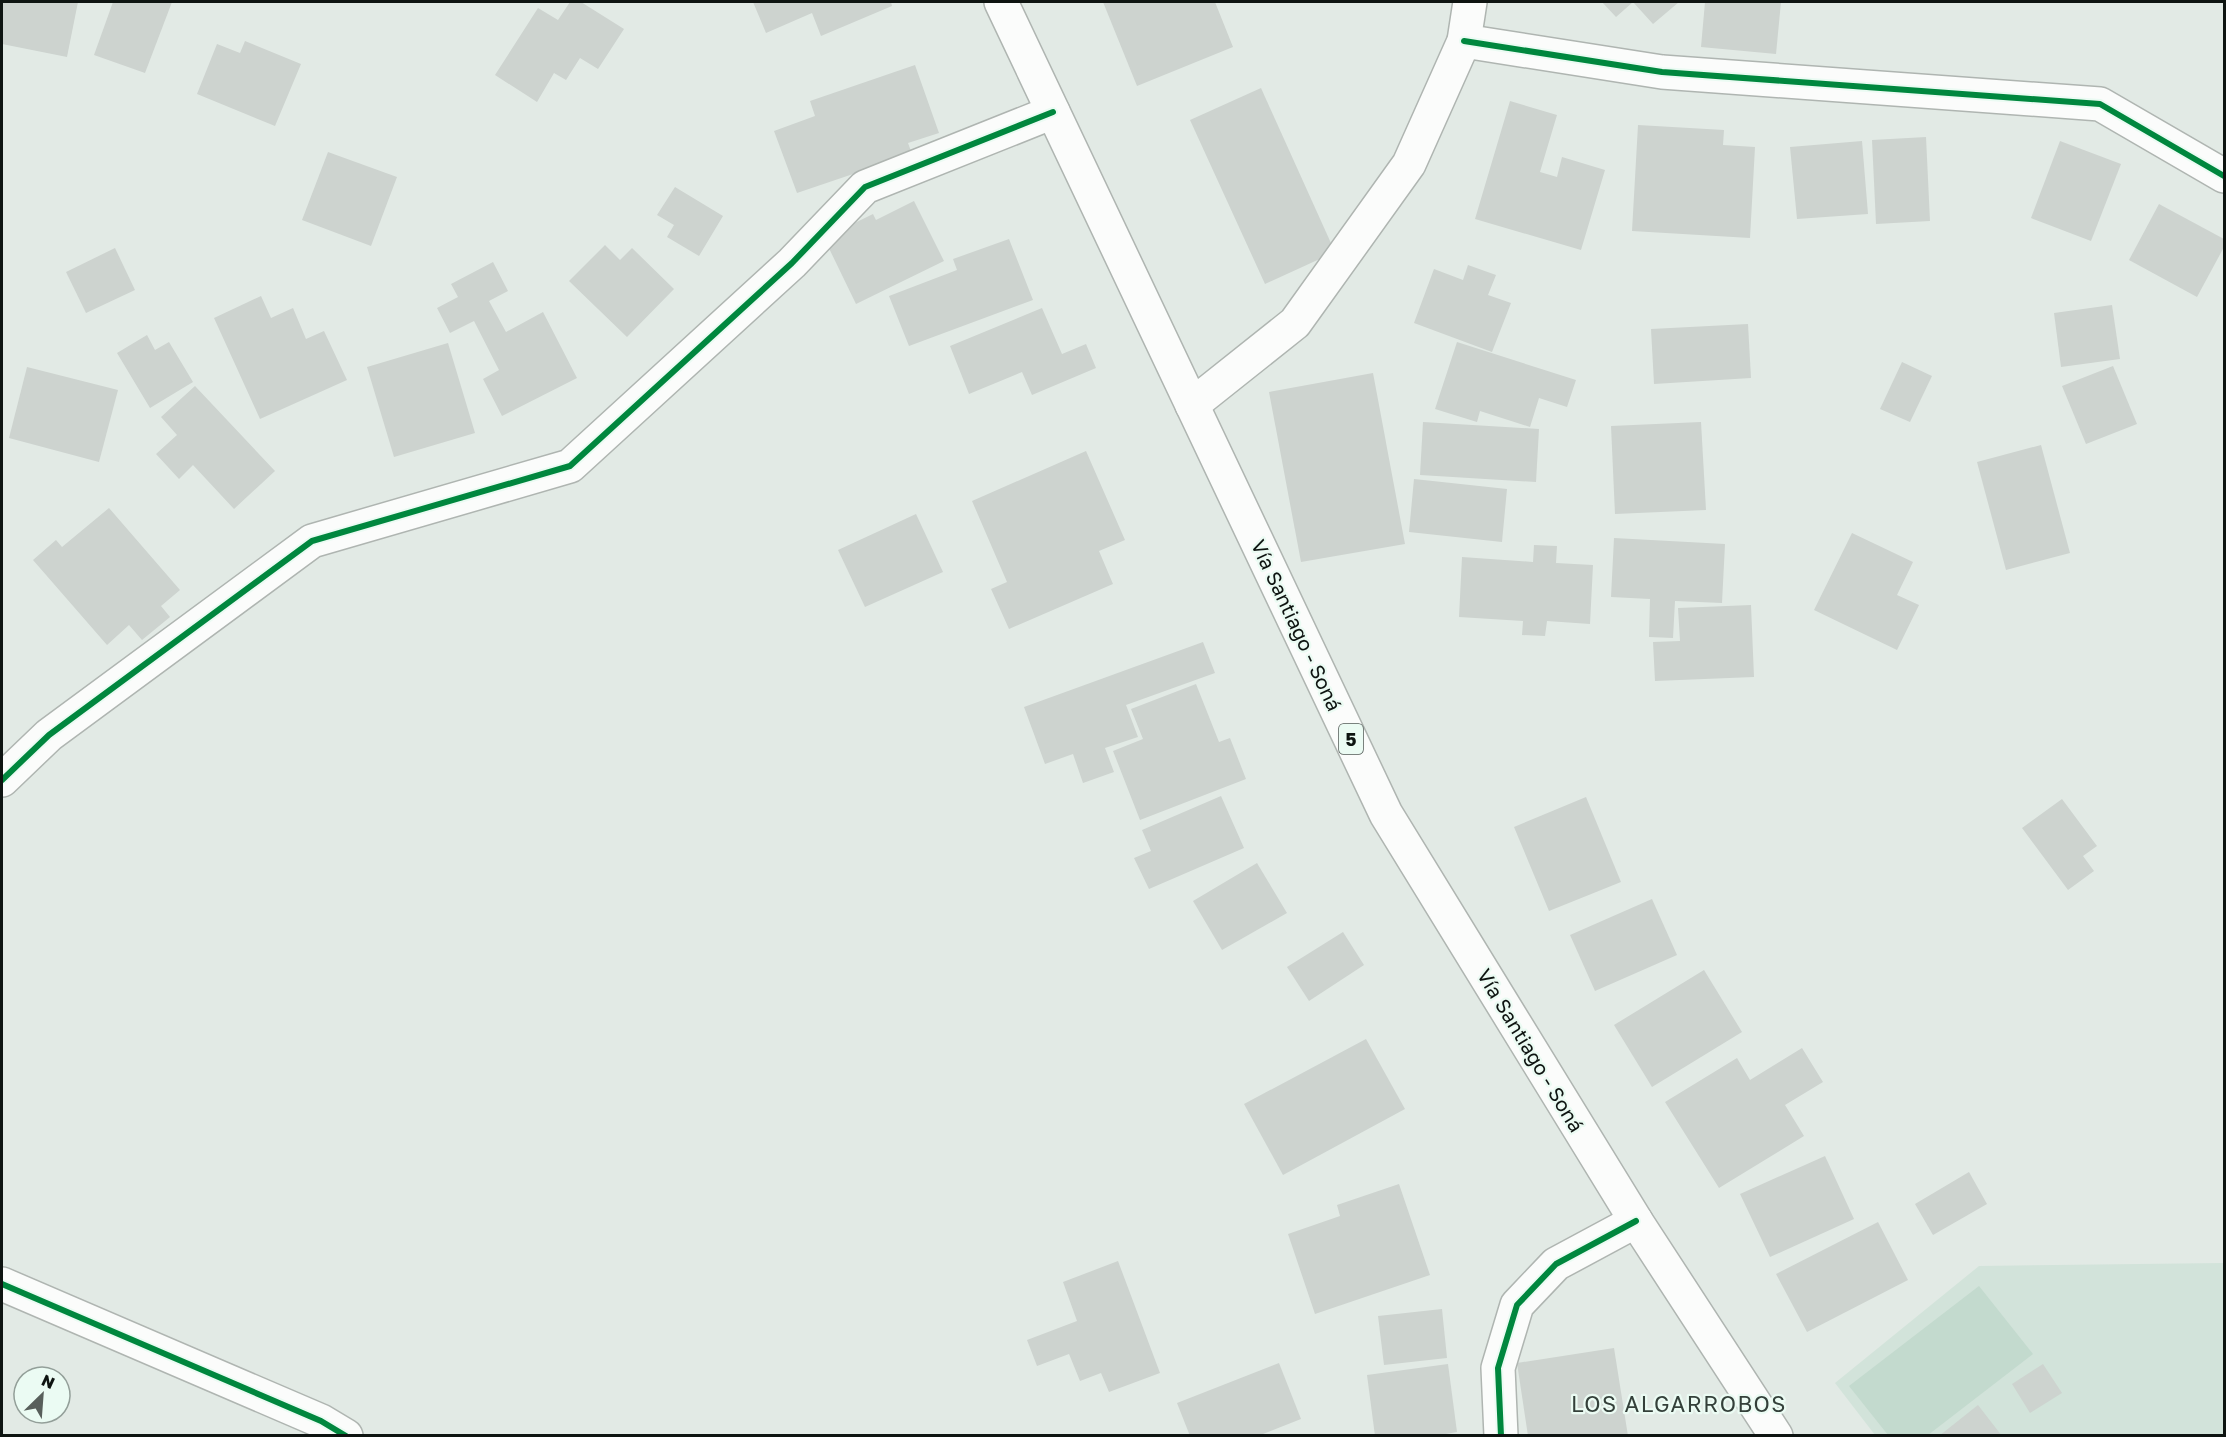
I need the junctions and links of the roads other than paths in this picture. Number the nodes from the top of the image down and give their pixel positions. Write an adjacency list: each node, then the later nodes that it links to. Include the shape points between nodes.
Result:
1 (1001, 2): 4 (street, Vía Santiago - Soná / 5)
2 (1470, 2): 3 (street)
3 (1464, 41): 5 (street, via 1662,72 2100,104); 6 (street, via 1409,164 1295,323)
4 (1053, 112): 6 (street, Vía Santiago - Soná / 5); 7 (street, via 865,187 792,262 570,466 312,541 49,735)
5 (2224, 176)
6 (1192, 405): 8 (street, Vía Santiago - Soná / 5, via 1386,814)
7 (2, 780)
8 (1636, 1221): 11 (street, via 1556,1264 1517,1305 1498,1368); 12 (street, Vía Santiago - Soná / 5)
9 (2, 1284): 10 (street, via 321,1420)
10 (346, 1436)
11 (1501, 1436)
12 (1776, 1436)

